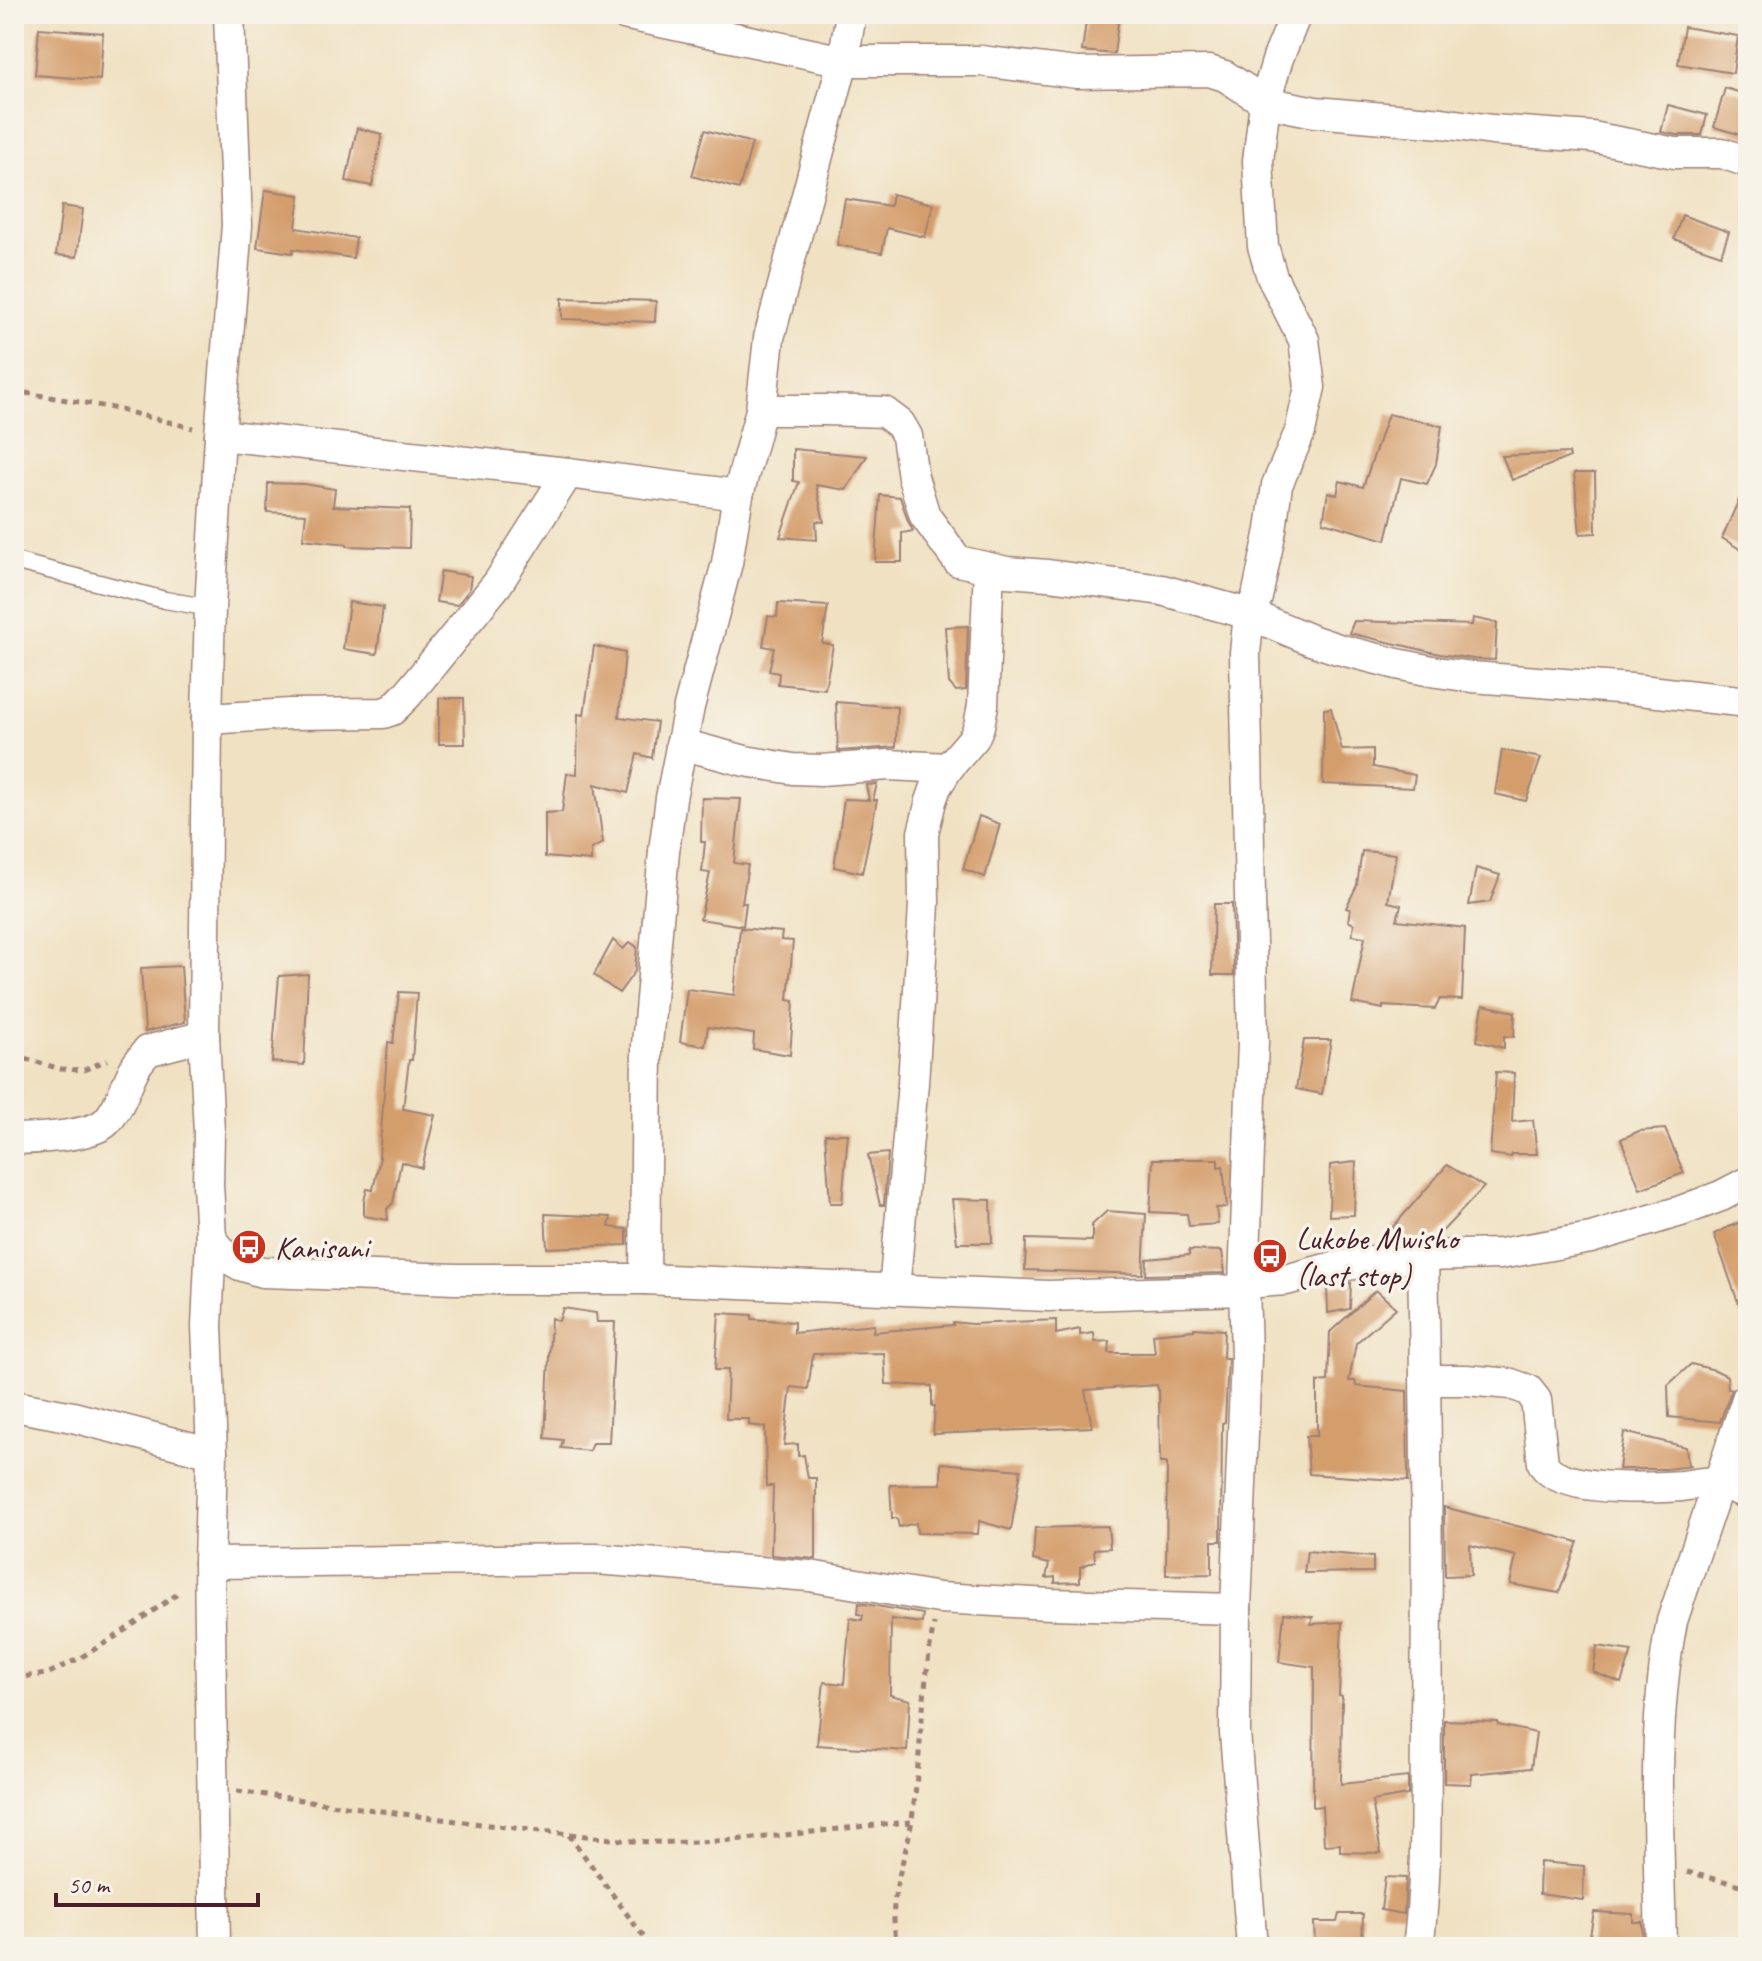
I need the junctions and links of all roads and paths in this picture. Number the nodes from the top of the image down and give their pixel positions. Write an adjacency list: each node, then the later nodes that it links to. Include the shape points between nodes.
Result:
1 (229, 14): 10 (street, via 237,225)
2 (851, 14): 5 (street)
3 (1296, 14): 6 (street)
4 (639, 16): 5 (street)
5 (843, 61): 6 (street, via 981,61 1077,73 1209,71); 9 (street, via 769,338)
6 (1265, 102): 7 (street, via 1315,112 1592,137 1675,153 1722,153); 16 (street, via 1258,161 1263,246 1272,277 1304,340 1310,387 1300,432 1277,485 1257,597)
7 (1748, 162)
8 (14, 391): 10 (path)
9 (761, 410): 12 (street); 14 (street, via 884,412 907,436 925,516 958,561)
10 (220, 435): 11 (street); 15 (street)
11 (568, 473): 12 (street); 18 (street, via 498,583 392,710)
12 (738, 495): 19 (street, via 727,563)
13 (14, 561): 15 (lane)
14 (989, 568): 16 (street, via 1162,590); 20 (street, via 979,726)
15 (210, 608): 18 (street)
16 (1249, 614): 17 (street, via 1325,645 1437,672); 29 (street, via 1245,653 1253,1042)
17 (1748, 702)
18 (207, 719): 21 (street)
19 (681, 744): 20 (street, via 793,769); 28 (street, via 664,851 647,1045)
20 (948, 768): 30 (street, via 931,801 923,833 921,958)
21 (204, 1036): 22 (street); 26 (street)
22 (147, 1051): 23 (path, via 84,1070 60,1069); 24 (street, via 107,1122 70,1135)
23 (14, 1055)
24 (14, 1139)
25 (1748, 1182): 27 (street, via 1681,1211 1591,1238 1500,1254)
26 (211, 1238): 28 (street, via 230,1260 262,1272); 34 (street, via 207,1326)
27 (1423, 1256): 29 (street, via 1330,1268); 31 (street)
28 (645, 1279): 30 (street)
29 (1244, 1287): 30 (street, via 1048,1296); 39 (street)
30 (894, 1290)
31 (1426, 1380): 35 (street, via 1511,1384 1528,1390 1536,1400 1545,1469 1562,1479 1609,1488); 50 (street, via 1427,1652)
32 (1748, 1396): 35 (street)
33 (14, 1406): 34 (street)
34 (212, 1453): 37 (street)
35 (1718, 1483): 36 (street); 44 (street, via 1667,1648 1659,1724)
36 (1748, 1494)
37 (209, 1568): 38 (street, via 596,1559 810,1576); 40 (path, via 78,1659 47,1674); 41 (street)
38 (939, 1598): 39 (street); 42 (path)
39 (1236, 1609): 49 (street, via 1235,1733)
40 (14, 1678)
41 (213, 1788): 43 (path); 46 (street)
42 (912, 1822): 43 (path, via 710,1843); 48 (path, via 894,1904)
43 (568, 1833): 47 (path)
44 (1659, 1866): 45 (path); 51 (street)
45 (1748, 1887)
46 (215, 1947)
47 (651, 1947)
48 (897, 1947)
49 (1252, 1947)
50 (1418, 1947)
51 (1661, 1947)

